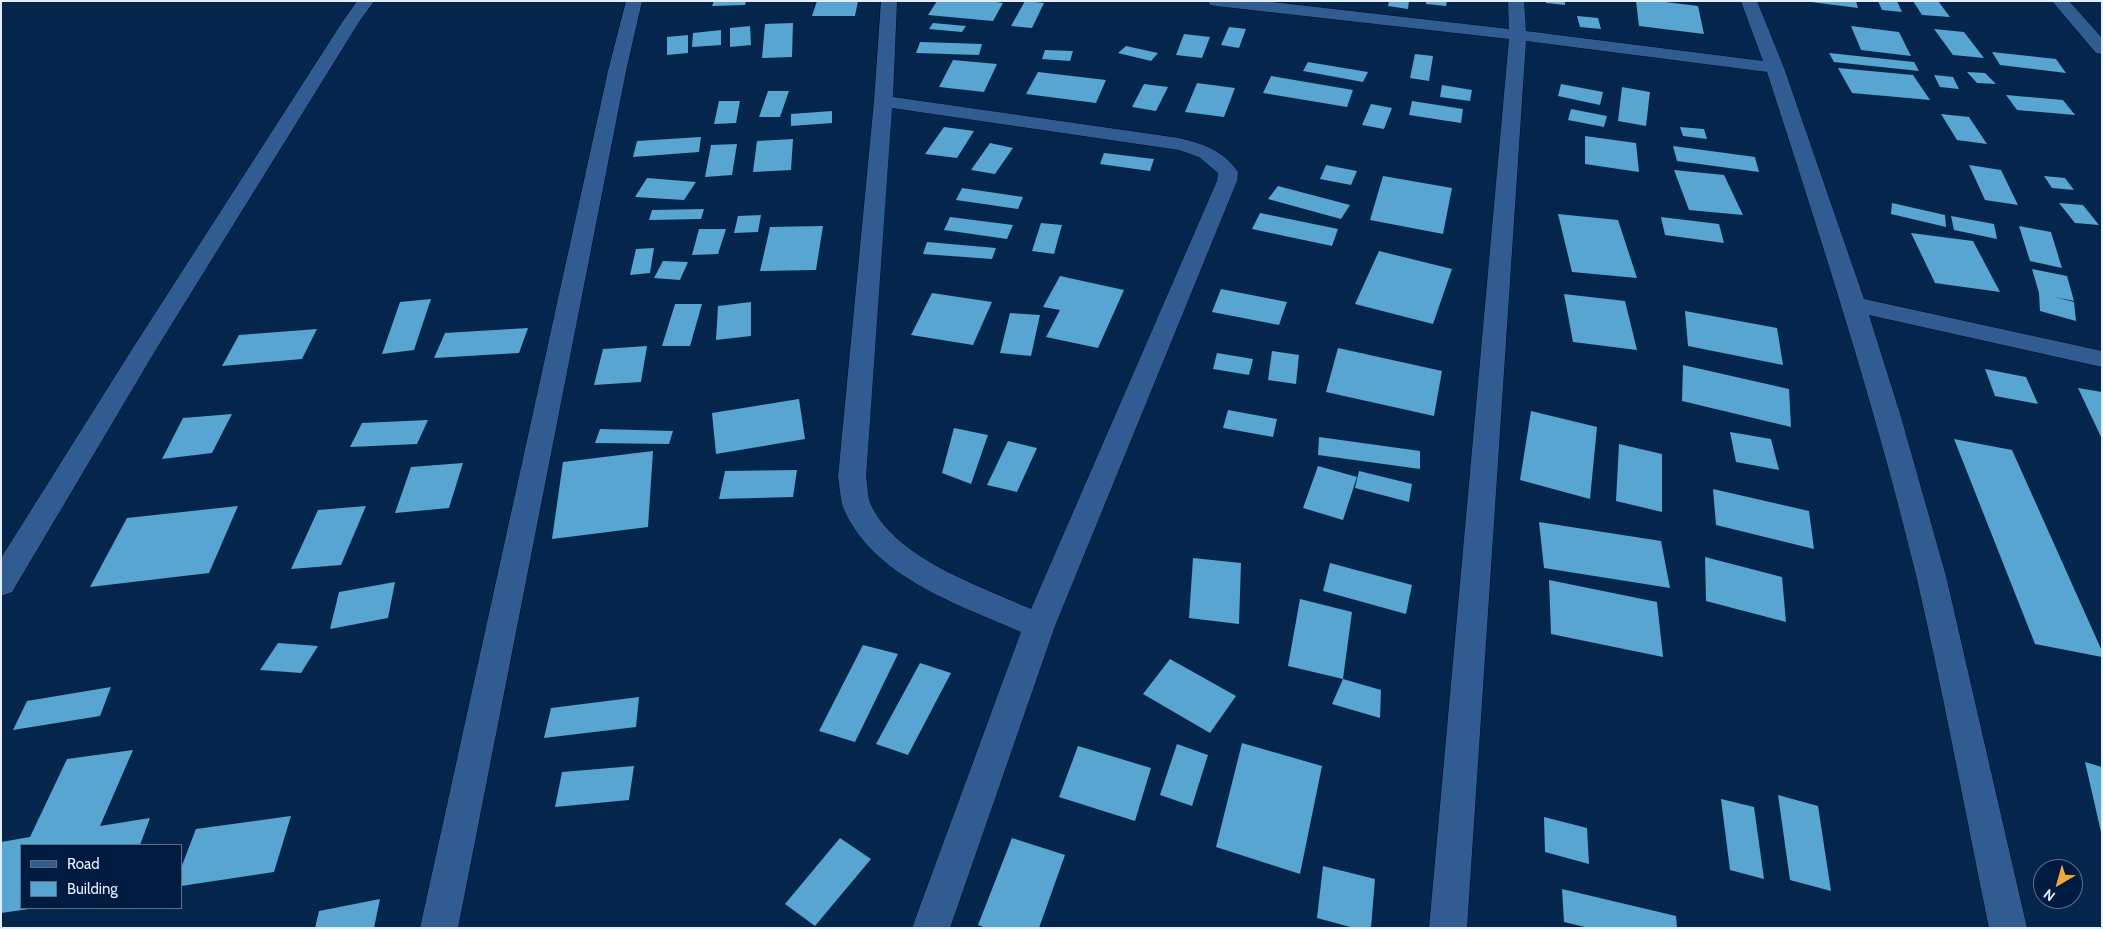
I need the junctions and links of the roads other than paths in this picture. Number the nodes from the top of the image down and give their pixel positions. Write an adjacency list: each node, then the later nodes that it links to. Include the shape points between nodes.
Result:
1 (366, 1): 14 (street, via 143,351)
2 (634, 1): 16 (street)
3 (889, 1): 11 (street)
4 (1216, 1): 8 (street)
5 (1516, 1): 8 (street)
6 (1749, 1): 10 (street)
7 (2060, 1): 9 (street)
8 (1518, 35): 10 (street); 18 (street)
9 (2102, 49)
10 (1775, 68): 12 (street)
11 (884, 101): 15 (street, via 852,477 858,509 872,532 896,556 932,577); 15 (street, via 1179,144 1200,149 1217,158 1228,172)
12 (1854, 304): 13 (street); 19 (street, via 1931,576)
13 (2102, 359)
14 (1, 584)
15 (1039, 626): 17 (street)
16 (440, 928)
17 (931, 928)
18 (1448, 928)
19 (2008, 928)

